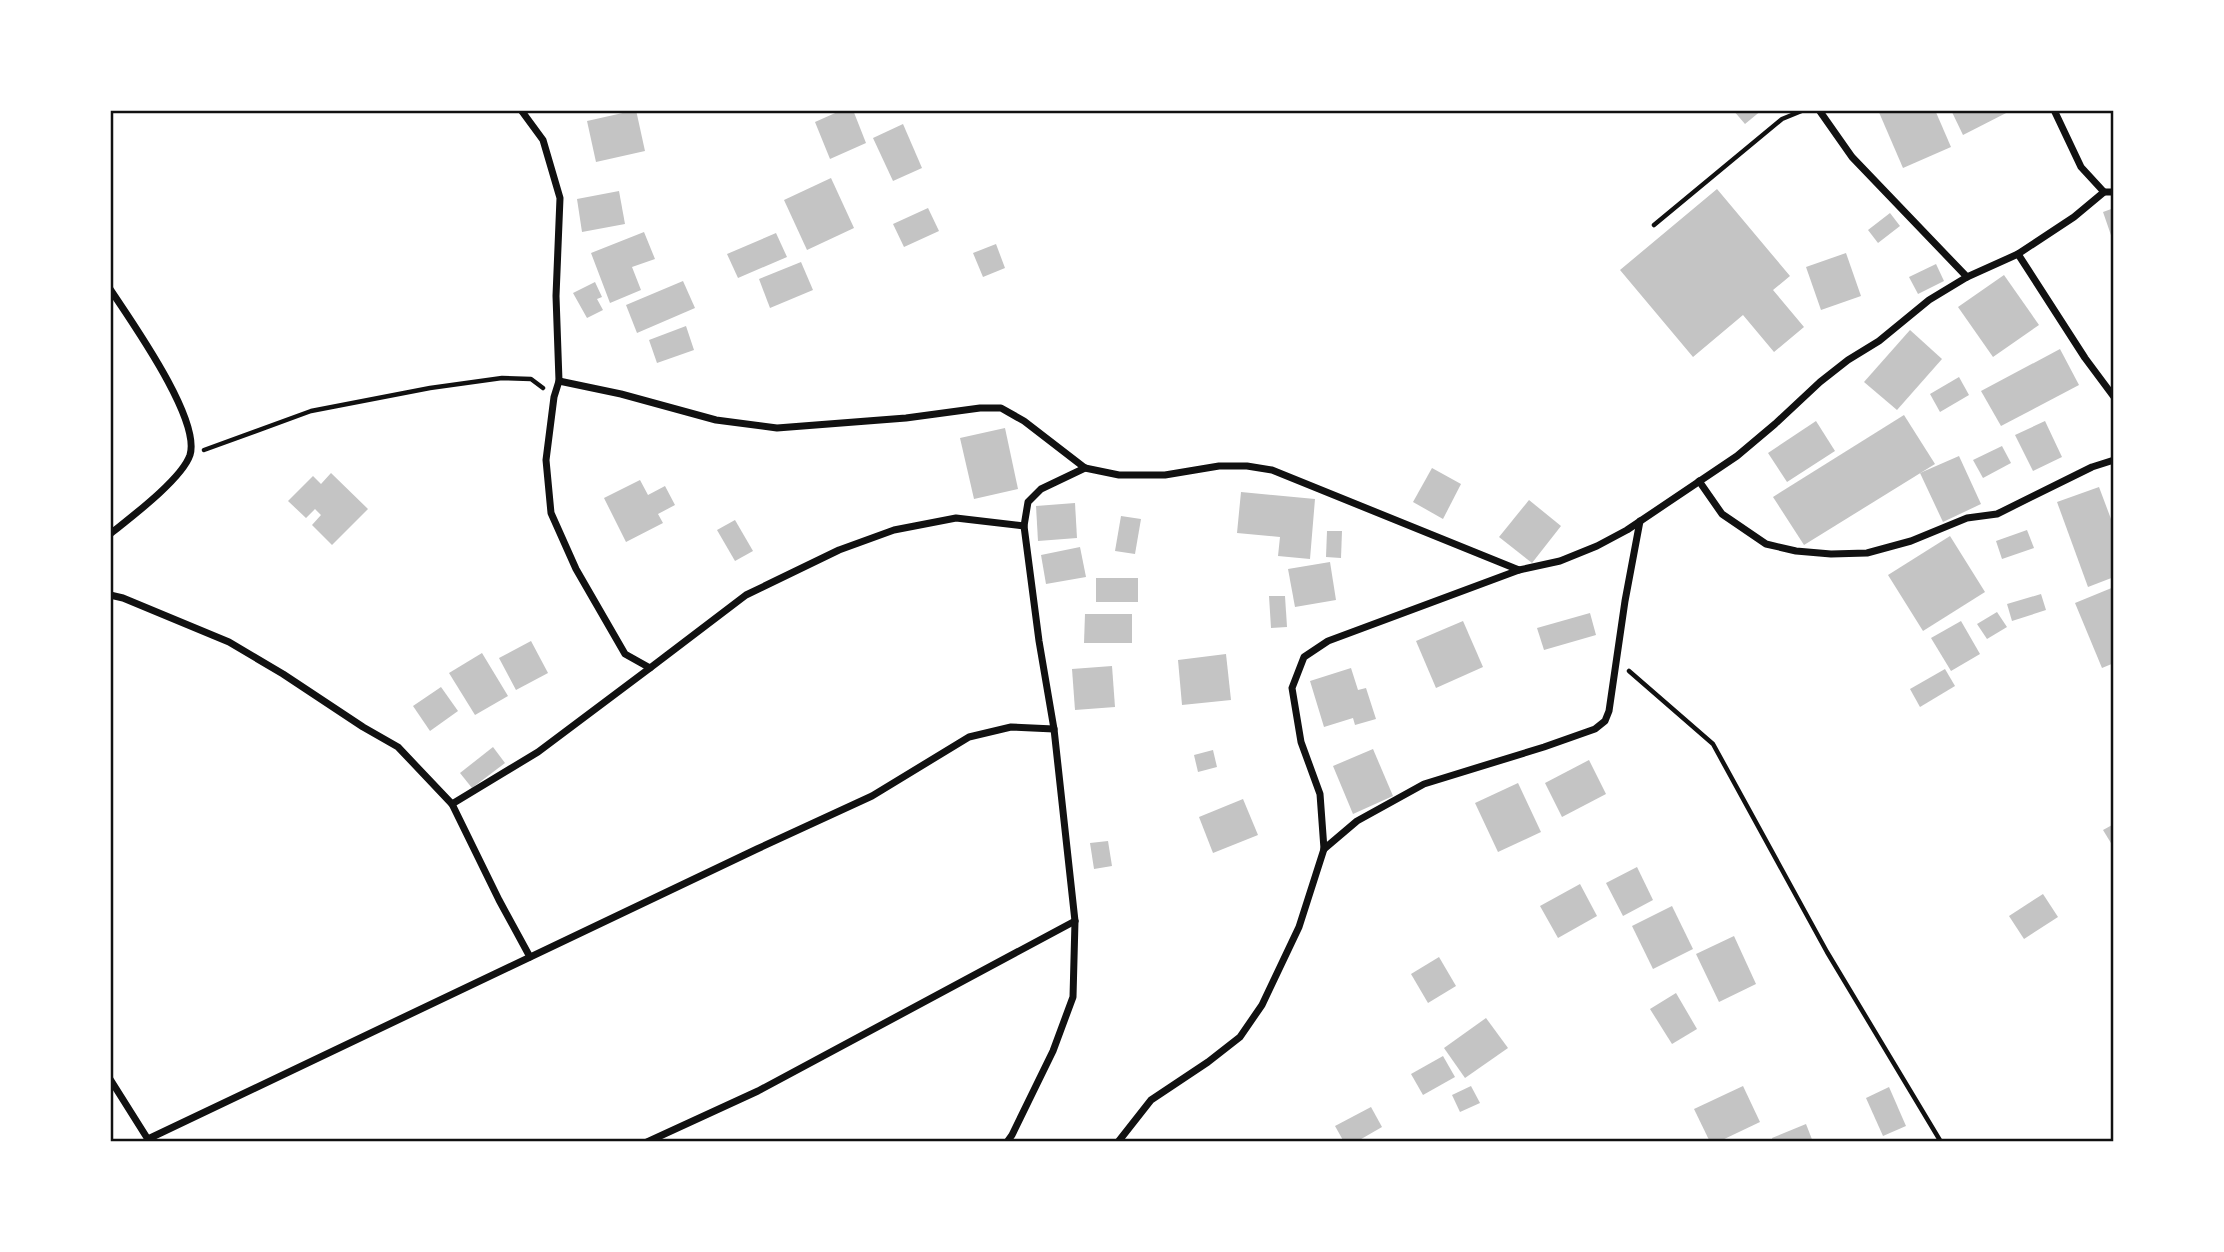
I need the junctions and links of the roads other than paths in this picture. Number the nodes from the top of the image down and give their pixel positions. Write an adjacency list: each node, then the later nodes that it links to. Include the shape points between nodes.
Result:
1 (521, 110): 9 (street, via 543,140 560,198)
2 (1819, 110): 7 (street, via 1852,157)
3 (2054, 110): 4 (street, via 2081,167)
4 (2104, 191): 5 (street); 6 (street)
5 (2114, 192)
6 (2018, 254): 7 (street); 10 (street)
7 (1966, 277): 13 (street, via 1848,360 1737,456)
8 (110, 289): 16 (street, via 160,365 189,429 190,455 148,505)
9 (559, 381): 12 (street, via 716,420 777,428 1001,408); 19 (street, via 546,460 551,513 576,569 625,654)
10 (2114, 397)
11 (2114, 460): 13 (street, via 1997,513 1967,518 1867,553 1796,551 1766,544 1722,514)
12 (1085, 468): 15 (street, via 1041,489 1028,502); 17 (street, via 1119,475 1165,475 1219,466 1272,470)
13 (1699, 481): 14 (street)
14 (1640, 521): 17 (street, via 1560,561); 22 (street, via 1605,721 1544,747 1424,784 1357,821)
15 (1024, 526): 19 (street, via 956,518 894,530 839,550 746,595); 20 (street)
16 (110, 534)
17 (1519, 570): 22 (street, via 1328,640 1304,657 1292,688 1301,742 1320,794)
18 (110, 596): 21 (street, via 229,642 283,674 398,747)
19 (650, 668): 21 (street, via 538,752)
20 (1054, 729): 23 (street); 24 (street, via 1011,727 969,737 872,796)
21 (452, 804): 24 (street)
22 (1324, 849): 29 (street, via 1298,927 1262,1005 1240,1037 1151,1100)
23 (1075, 921): 27 (street, via 758,1091); 28 (street, via 1073,997 1054,1051)
24 (530, 957): 26 (street)
25 (110, 1079): 26 (street)
26 (149, 1140)
27 (647, 1142)
28 (1007, 1142)
29 (1118, 1142)

